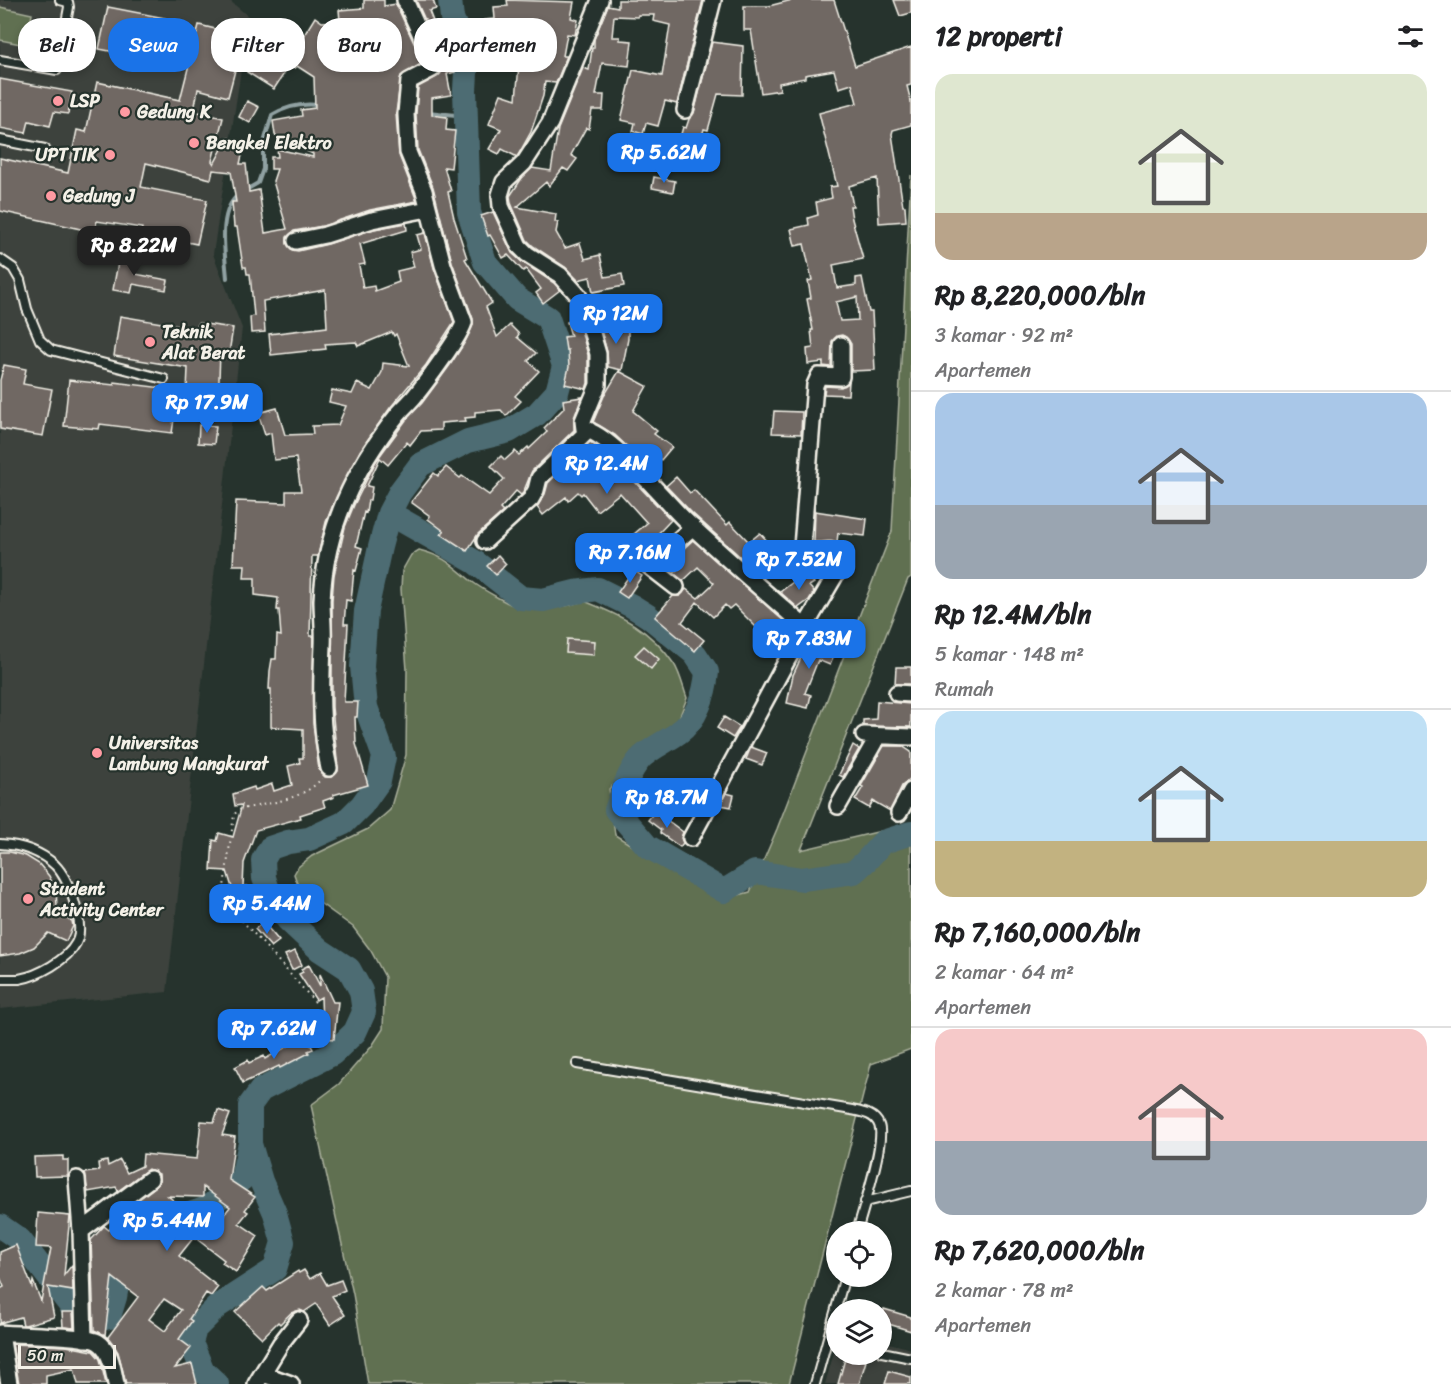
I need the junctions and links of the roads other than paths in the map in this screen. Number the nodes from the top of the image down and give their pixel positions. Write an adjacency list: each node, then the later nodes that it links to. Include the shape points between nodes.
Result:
1 (60, 0): 5 (lane, via 68,2 69,7 57,70)
2 (405, 0): 9 (street, via 430,55 432,69 409,81 406,106 406,145)
3 (600, 0): 14 (street, via 550,123 524,163 504,182 500,195 519,246 560,274 586,313 597,354 598,385 583,421 584,429)
4 (713, 0): 6 (street)
5 (0, 60)
6 (685, 110)
7 (0, 140): 8 (lane)
8 (45, 149)
9 (428, 209): 10 (street); 20 (street, via 464,326 359,468 337,519 326,561 322,601 322,729)
10 (296, 241)
11 (0, 259): 13 (lane, via 13,268 20,280 40,340 51,350)
12 (841, 345): 18 (street, via 841,377 819,376 815,384 802,547 806,553 832,550 843,557)
13 (164, 379)
14 (589, 430): 15 (street, via 614,447); 16 (street, via 539,478 531,499)
15 (693, 527): 17 (street, via 649,566); 18 (street)
16 (485, 541)
17 (676, 587)
18 (805, 627): 24 (street)
19 (911, 737): 22 (street, via 871,736)
20 (329, 768)
21 (911, 791): 23 (street)
22 (838, 806)
23 (899, 813)
24 (691, 838)
25 (0, 844): 26 (lane, via 27,849 55,865 79,920 77,942 60,960 34,974)
26 (0, 979)
27 (577, 1064): 31 (lane, via 866,1113 880,1126 878,1155)
28 (76, 1179): 33 (street)
29 (150, 1179): 33 (street)
30 (911, 1191): 31 (lane)
31 (865, 1202): 32 (lane)
32 (860, 1221)
33 (81, 1231): 36 (street)
34 (299, 1320): 40 (street)
35 (1, 1334): 36 (street); 41 (street)
36 (84, 1339): 42 (street, via 105,1348)
37 (892, 1354): 39 (lane)
38 (826, 1356): 44 (lane)
39 (911, 1358)
40 (260, 1379): 43 (street)
41 (9, 1384)
42 (116, 1384)
43 (291, 1384)
44 (815, 1384)

